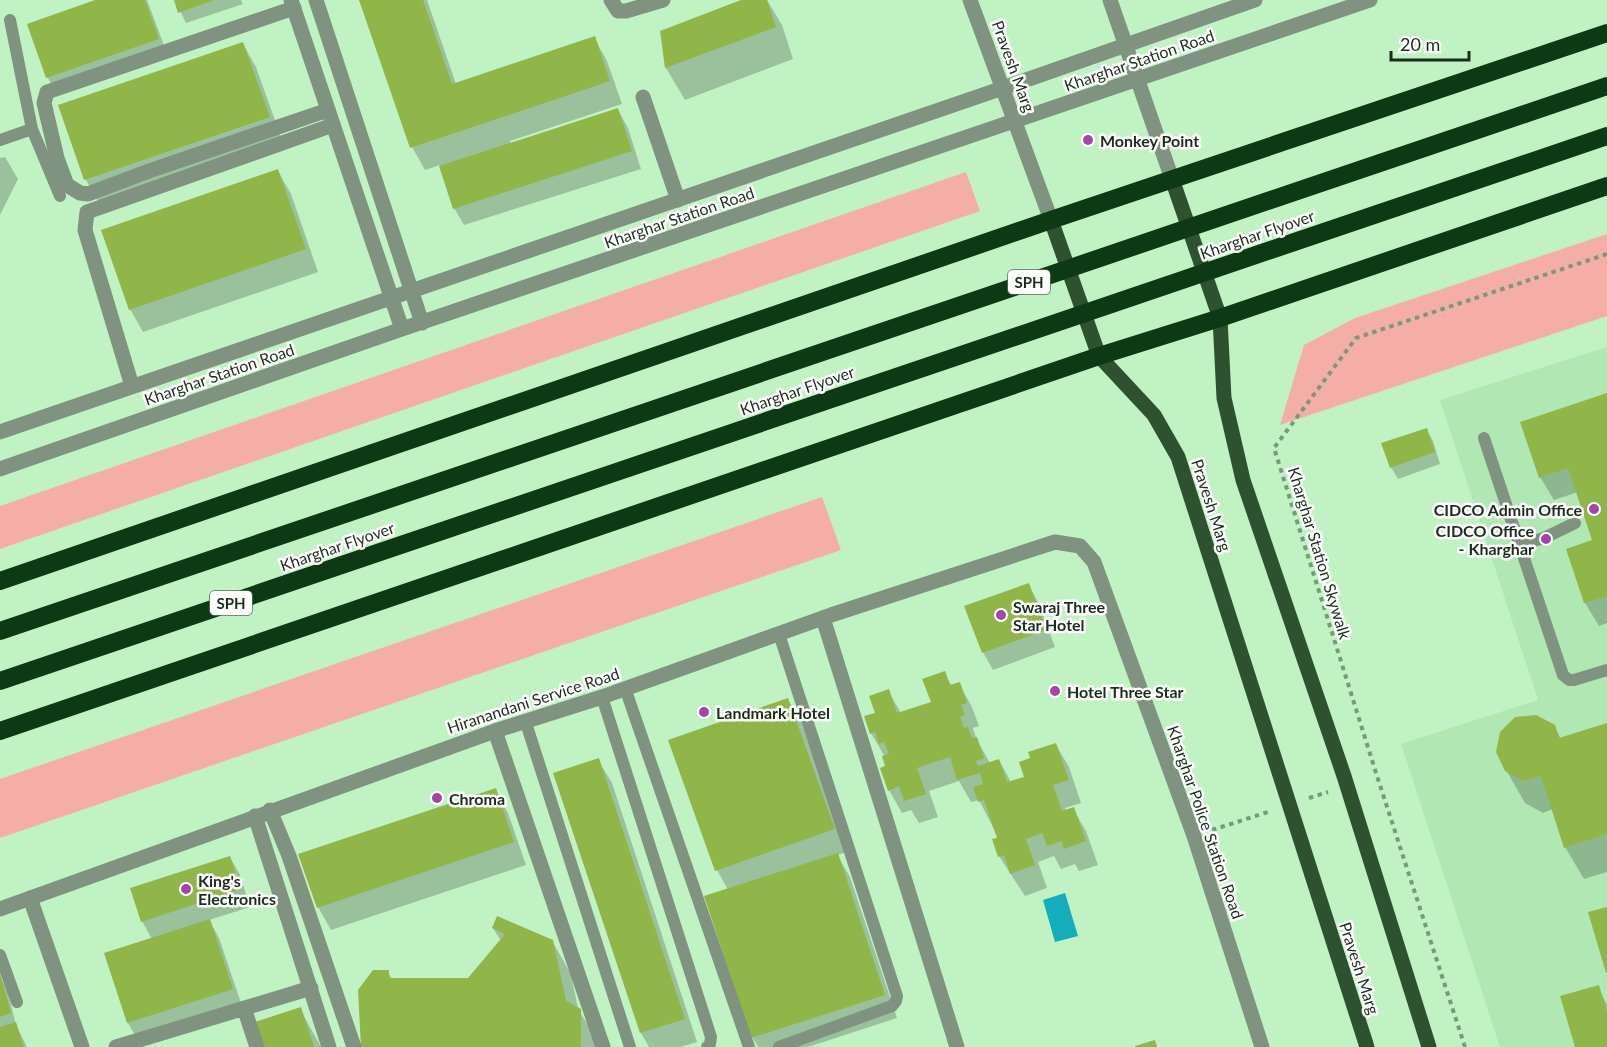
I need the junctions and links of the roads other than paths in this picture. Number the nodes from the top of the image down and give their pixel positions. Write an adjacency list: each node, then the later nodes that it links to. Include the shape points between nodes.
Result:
1 (316, 0): 26 (street)
2 (611, 0): 3 (street, via 618,11 626,11)
3 (663, 0)
4 (970, 0): 14 (street, Pravesh Marg)
5 (1110, 0): 11 (street)
6 (1255, 0): 11 (street, Kharghar Station Road)
7 (1370, 0): 12 (street, Kharghar Station Road)
8 (292, 4): 16 (street); 16 (street, via 47,92 44,103 57,158 67,185 88,194 149,171)
9 (10, 20): 18 (lane)
10 (1607, 33): 21 (highway)
11 (1126, 46): 12 (street); 14 (street, Kharghar Station Road)
12 (1138, 80): 17 (street, Kharghar Station Road); 21 (street)
13 (1607, 86): 41 (highway, Kharghar Flyover / SPH)
14 (1003, 88): 17 (street, Pravesh Marg); 24 (street, Kharghar Station Road)
15 (643, 97): 24 (street)
16 (331, 117): 27 (street); 32 (street, via 87,212 84,230)
17 (1015, 122): 25 (street, Pravesh Marg); 29 (street, Kharghar Station Road)
18 (32, 129): 20 (lane); 23 (lane)
19 (1607, 136): 44 (highway, Kharghar Flyover / SPH)
20 (0, 140)
21 (1172, 179): 25 (highway); 28 (main road)
22 (1607, 186): 28 (highway)
23 (60, 196)
24 (678, 200): 26 (street, Kharghar Station Road)
25 (1051, 220): 31 (main road, Pravesh Marg); 39 (highway)
26 (412, 291): 27 (street, Kharghar Station Road); 29 (street)
27 (391, 298): 30 (street); 32 (street, Kharghar Station Road)
28 (1220, 318): 31 (highway); 72 (main road, via 1224,398 1243,480 1344,776)
29 (422, 323): 30 (street, Kharghar Station Road)
30 (402, 329): 35 (street, Kharghar Station Road)
31 (1099, 356): 49 (highway); 71 (main road, Pravesh Marg, via 1154,415 1178,457)
32 (132, 386): 33 (street, Kharghar Station Road)
33 (0, 432)
34 (1484, 438): 37 (lane)
35 (0, 469)
36 (1575, 523): 37 (lane)
37 (1520, 545): 43 (lane, via 1566,678 1574,680)
38 (1080, 546): 40 (street, Hiranandani Service Road, via 1054,542); 70 (street, Kharghar Police Station Road, via 1094,562 1194,836)
39 (0, 581)
40 (823, 618): 42 (street, Hiranandani Service Road); 69 (street)
41 (0, 631)
42 (779, 634): 45 (street, Hiranandani Service Road); 68 (lane, via 897,996 892,1006)
43 (1607, 670)
44 (0, 681)
45 (625, 688): 46 (street, Hiranandani Service Road); 67 (lane)
46 (602, 697): 47 (street, Hiranandani Service Road); 66 (lane, via 711,1037)
47 (525, 720): 48 (street, Hiranandani Service Road); 65 (lane)
48 (495, 730): 50 (street, Hiranandani Service Road); 64 (street)
49 (0, 731)
50 (270, 810): 51 (street, Hiranandani Service Road); 63 (street)
51 (255, 816): 52 (street, Hiranandani Service Road); 55 (street)
52 (30, 898): 53 (street, Hiranandani Service Road); 59 (street)
53 (0, 909)
54 (0, 955): 56 (lane)
55 (311, 988): 57 (street); 62 (street)
56 (17, 1002)
57 (244, 1008): 58 (street); 61 (street)
58 (147, 1043): 60 (street)
59 (82, 1047)
60 (117, 1047)
61 (257, 1047)
62 (329, 1047)
63 (354, 1047)
64 (603, 1047)
65 (630, 1047)
66 (707, 1047)
67 (749, 1047)
68 (779, 1047)
69 (957, 1047)
70 (1262, 1047)
71 (1367, 1047)
72 (1429, 1047)

